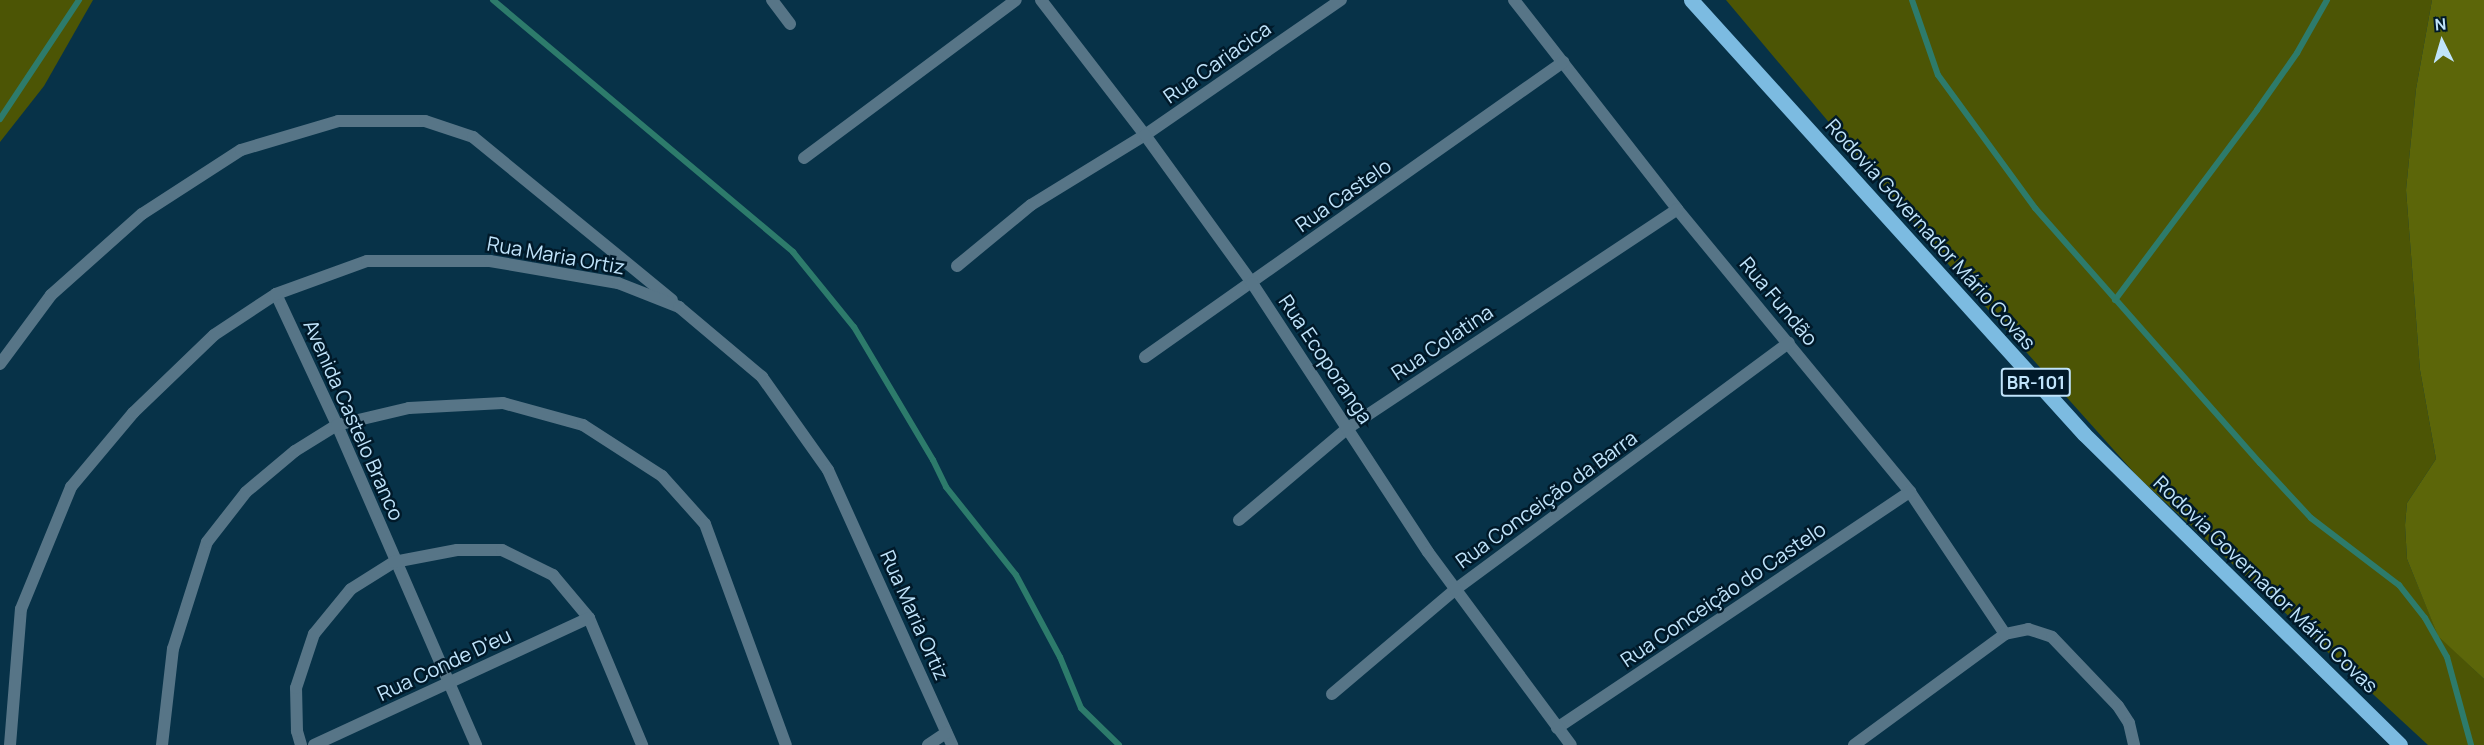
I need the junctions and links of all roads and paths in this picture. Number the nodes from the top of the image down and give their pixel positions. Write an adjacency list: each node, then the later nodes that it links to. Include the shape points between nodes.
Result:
1 (772, 0): 7 (street)
2 (1016, 0): 10 (street)
3 (1041, 0): 9 (street, Rua Ecoporanga)
4 (1341, 0): 9 (street, Rua Cariacica)
5 (1514, 0): 8 (street, Rua Fundão)
6 (1691, 0): 43 (main road, Rodovia Governador Mário Covas / BR-101, via 2084,434)
7 (790, 24)
8 (1563, 62): 11 (street, Rua Fundão); 13 (street, Rua Castelo)
9 (1144, 135): 12 (street, Rua Cariacica, via 1031,205); 13 (street, Rua Ecoporanga)
10 (804, 158)
11 (1677, 209): 16 (street, Rua Fundão); 20 (street, Rua Colatina)
12 (957, 266)
13 (1252, 283): 17 (street, Rua Castelo); 20 (street, Rua Ecoporanga)
14 (276, 294): 15 (street, Rua Maria Ortiz, via 367,261 490,261 618,283); 19 (street, Avenida Castelo Branco); 31 (street, Rua Maria Ortiz, via 214,334 133,413 71,487 21,609)
15 (680, 307): 18 (street, via 473,137 425,121 338,121 240,150 142,214 51,295); 30 (street, Rua Maria Ortiz, via 762,377 828,470)
16 (1789, 343): 21 (street, Rua Fundão); 24 (street, Rua Conceição da Barra)
17 (1145, 357)
18 (0, 364)
19 (337, 425): 23 (street, Avenida Castelo Branco); 32 (street, via 295,451 246,492 207,542 173,649); 37 (street, via 409,408 502,403 582,425 662,476 705,524)
20 (1348, 428): 22 (street, Rua Colatina); 24 (street, Rua Ecoporanga)
21 (1910, 492): 26 (street, Rua Fundão); 29 (street, Rua Conceição do Castelo)
22 (1239, 520)
23 (394, 562): 25 (street, via 458,550 502,550 553,575); 27 (street, Avenida Castelo Branco); 33 (street, via 351,589 314,634 296,688)
24 (1456, 589): 28 (street, Rua Conceição da Barra); 29 (street, Rua Ecoporanga)
25 (589, 618): 27 (street, Rua Conde D'eu); 36 (street)
26 (2010, 633): 41 (street); 42 (street, via 2028,629 2052,637 2118,706 2129,723)
27 (448, 684): 34 (street, Rua Conde D'eu); 35 (street, Avenida Castelo Branco)
28 (1332, 694)
29 (1557, 728): 40 (street, Rua Ecoporanga)
30 (946, 733): 38 (street); 39 (street, Rua Maria Ortiz)
31 (10, 745)
32 (162, 745)
33 (301, 745)
34 (314, 745)
35 (476, 745)
36 (642, 745)
37 (786, 745)
38 (928, 745)
39 (952, 745)
40 (1572, 745)
41 (1854, 745)
42 (2134, 745)
43 (2400, 745)

